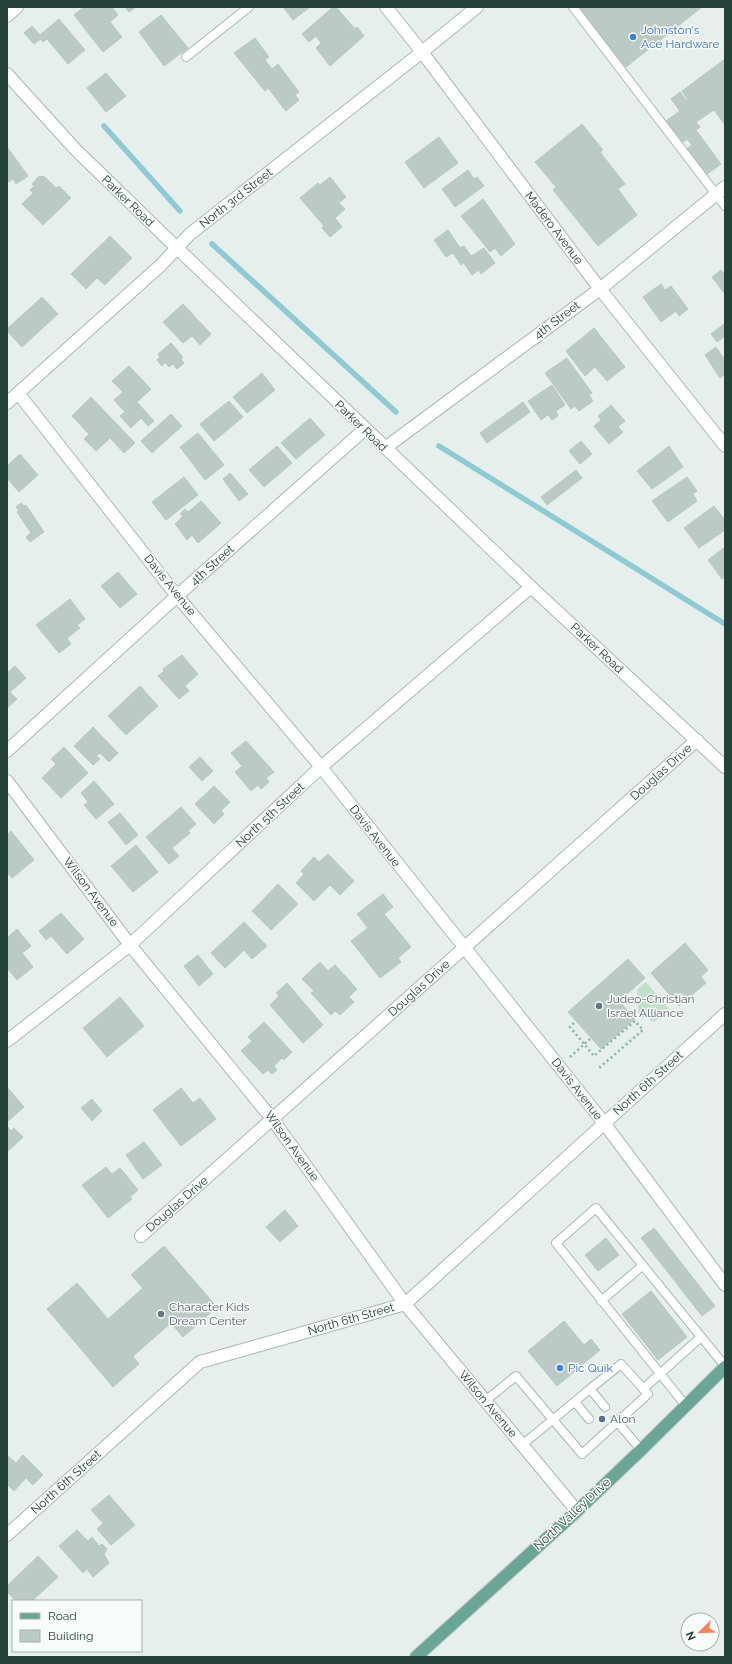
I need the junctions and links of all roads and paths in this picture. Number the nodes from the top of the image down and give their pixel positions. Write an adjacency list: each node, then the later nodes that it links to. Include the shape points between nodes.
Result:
1 (17, 7): 6 (street)
2 (249, 7): 8 (lane)
3 (386, 7): 7 (street, Madero Avenue)
4 (478, 7): 7 (street, North 3rd Street)
5 (573, 7): 10 (lane)
6 (7, 16)
7 (422, 52): 12 (street, North 3rd Street, via 190,234); 13 (street, Madero Avenue)
8 (186, 57)
9 (7, 74): 12 (street, Parker Road, via 75,149)
10 (720, 190): 11 (lane); 13 (street, 4th Street)
11 (725, 206)
12 (177, 248): 14 (street, North 3rd Street); 16 (street, Parker Road)
13 (600, 289): 17 (street, Madero Avenue); 18 (street, 4th Street)
14 (18, 393): 15 (street, North 3rd Street); 20 (street, Davis Avenue)
15 (7, 403)
16 (365, 429): 18 (street, Parker Road); 20 (street, 4th Street)
17 (725, 446)
18 (385, 448): 19 (street, Parker Road)
19 (531, 587): 21 (street, Parker Road); 23 (street, North 5th Street)
20 (177, 596): 22 (street, 4th Street); 23 (street, Davis Avenue)
21 (697, 740): 24 (street, Parker Road); 27 (street, Douglas Drive)
22 (7, 751)
23 (321, 767): 26 (street, North 5th Street); 27 (street, Davis Avenue)
24 (725, 767)
25 (7, 781): 26 (street, Wilson Avenue)
26 (130, 945): 31 (street, North 5th Street); 35 (street, Wilson Avenue)
27 (464, 947): 35 (street, Douglas Drive); 36 (street, Davis Avenue)
28 (725, 1014): 36 (street, North 6th Street)
29 (574, 1023): 32 (path, via 570,1027)
30 (591, 1038): 32 (path)
31 (7, 1041)
32 (585, 1044): 33 (path); 34 (path, via 594,1056 635,1021 643,1030)
33 (568, 1058)
34 (599, 1068)
35 (273, 1120): 37 (street, Douglas Drive); 41 (street, Wilson Avenue)
36 (604, 1123): 39 (street, Davis Avenue); 41 (street, North 6th Street)
37 (141, 1236)
38 (642, 1266): 40 (lane); 40 (lane, via 596,1208 556,1243); 42 (lane)
39 (725, 1285)
40 (601, 1301): 44 (lane)
41 (405, 1304): 47 (street, Wilson Avenue); 57 (street, North 6th Street, via 200,1362)
42 (701, 1337): 43 (lane); 44 (lane)
43 (725, 1366): 49 (main road, North Valley Drive)
44 (660, 1374): 46 (lane); 49 (lane)
45 (590, 1389): 46 (lane, via 621,1364); 48 (lane); 50 (lane)
46 (643, 1389): 53 (lane, via 648,1394)
47 (485, 1401): 51 (lane, via 516,1376); 54 (street, Wilson Avenue)
48 (575, 1402): 51 (lane); 52 (lane)
49 (686, 1406): 55 (main road, North Valley Drive)
50 (605, 1407)
51 (552, 1419): 53 (lane, via 582,1454); 54 (lane)
52 (590, 1419)
53 (616, 1420): 55 (lane)
54 (522, 1445): 56 (street, Wilson Avenue)
55 (641, 1450): 56 (main road, North Valley Drive)
56 (577, 1511): 58 (main road, North Valley Drive)
57 (7, 1535)
58 (416, 1657)

